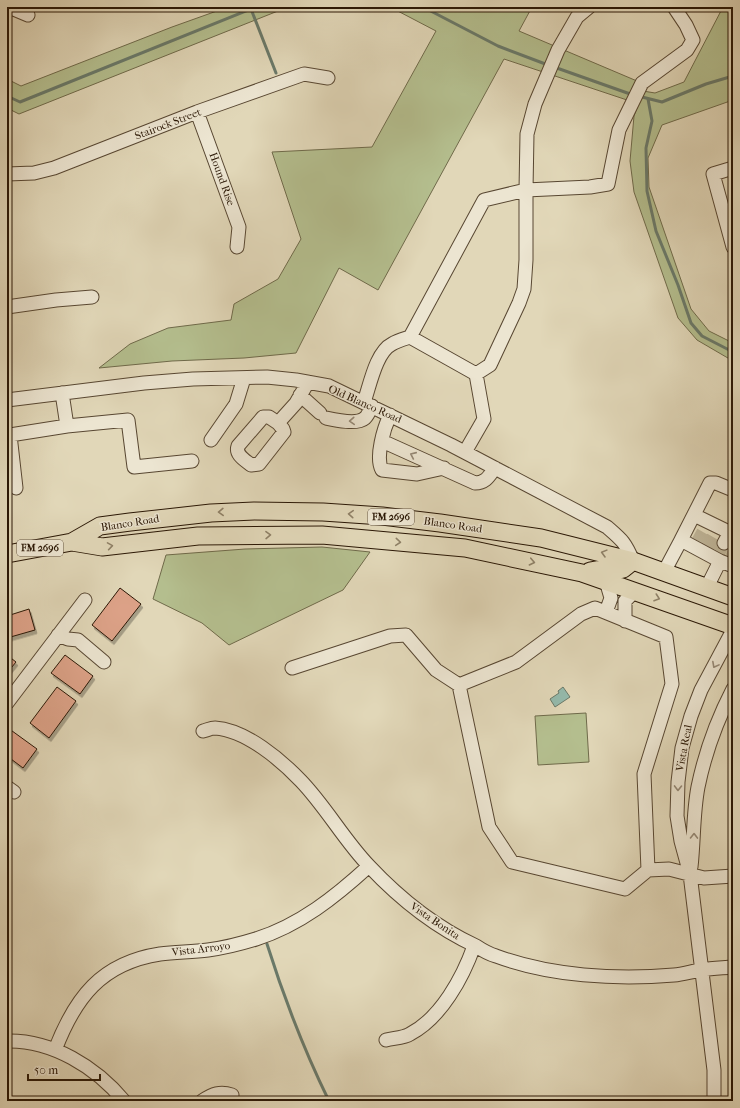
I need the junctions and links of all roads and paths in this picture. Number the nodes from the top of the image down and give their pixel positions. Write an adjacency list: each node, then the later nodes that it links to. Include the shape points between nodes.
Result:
1 (9, 7): 4 (street)
2 (589, 7): 9 (street, via 577,17 558,50 535,104 527,134)
3 (674, 7): 9 (street, via 693,40 688,50 642,83 619,130 608,184)
4 (28, 15)
5 (328, 78): 6 (street, Stairock Street, via 304,74)
6 (197, 112): 8 (street, Stairock Street, via 44,171); 11 (street, Hound Rise, via 239,227)
7 (733, 168): 10 (street, via 713,174)
8 (7, 174)
9 (526, 190): 14 (street, via 484,200); 15 (street, via 524,289 490,365)
10 (733, 246)
11 (237, 247)
12 (92, 297): 13 (street)
13 (7, 307)
14 (410, 337): 15 (street); 21 (street, via 391,344 382,352 375,367)
15 (476, 374): 27 (street, via 484,419)
16 (244, 378): 17 (street, Old Blanco Road, via 267,377); 18 (street, Old Blanco Road, via 172,381); 25 (street, via 236,404)
17 (308, 382): 19 (street); 21 (street, Old Blanco Road, via 328,386)
18 (62, 393): 20 (street, Old Blanco Road); 24 (street)
19 (300, 395): 21 (street, one-way to 19, via 365,417 362,419 353,422 339,421 323,415); 23 (street)
20 (7, 400)
21 (368, 404): 22 (street, Old Blanco Road)
22 (390, 415): 26 (street); 27 (street, Old Blanco Road)
23 (278, 423)
24 (67, 426): 28 (street, via 128,420 134,468); 31 (street, via 10,435)
25 (211, 440)
26 (382, 441): 29 (street, one-way to 26); 29 (street, via 379,462 382,470 417,474)
27 (465, 452): 30 (street, Old Blanco Road)
28 (192, 461)
29 (444, 468): 30 (street, via 475,483 481,483)
30 (495, 468): 38 (street, Old Blanco Road, via 607,527 627,546)
31 (16, 488)
32 (733, 490): 33 (street, via 710,483)
33 (694, 515): 34 (street); 36 (street)
34 (681, 540): 36 (street); 39 (street)
35 (72, 542): 37 (main road, Blanco Road / FM 2696); 38 (main road, Blanco Road / FM 2696, one-way to 35, via 541,538 433,522 323,512 211,512 165,517 100,526); 40 (main road, Blanco Road / FM 2696, one-way to 40, via 102,547 198,536 322,535 465,548)
36 (717, 546): 42 (street)
37 (7, 554)
38 (633, 561): 39 (main road, Blanco Road / FM 2696); 40 (main road, via 623,569 615,571)
39 (664, 572): 42 (main road, Blanco Road / FM 2696)
40 (582, 573): 41 (main road, Blanco Road / FM 2696)
41 (606, 581): 43 (main road, Blanco Road / FM 2696); 46 (street, via 610,598)
42 (707, 587): 44 (main road, Blanco Road / FM 2696)
43 (636, 591): 47 (street, via 625,601); 48 (main road, Blanco Road / FM 2696, one-way to 48)
44 (733, 596)
45 (85, 600): 50 (street)
46 (606, 612): 47 (street); 53 (street, via 595,608 581,614 516,662)
47 (625, 621): 59 (street, via 666,637 672,684 644,774)
48 (733, 626)
49 (733, 630): 60 (street, Vista Real, one-way to 60, via 701,690 682,748 677,816)
50 (58, 635): 51 (street, via 78,640); 55 (street)
51 (104, 662)
52 (292, 668): 53 (street, via 390,636 406,635 436,670)
53 (459, 685): 59 (street, via 489,827 512,862 625,889)
54 (733, 689): 56 (street, Vista Real)
55 (7, 703)
56 (728, 709): 60 (street, Vista Real, one-way to 56, via 698,787 712,738)
57 (203, 731): 58 (street, Vista Bonita, via 214,728 230,730 252,741 286,766 302,782)
58 (369, 866): 62 (street, Vista Bonita, via 413,908); 67 (street, Vista Arroyo, via 307,916 270,934 237,945 210,950 149,956 114,970 94,985 78,1003 67,1020)
59 (648, 870): 60 (street, via 669,869)
60 (690, 874): 61 (street, via 704,878); 64 (street, Vista Real)
61 (733, 876)
62 (474, 946): 64 (street, Vista Bonita, via 495,956 535,967 606,977 676,974); 65 (street, via 458,982 423,1026 409,1035)
63 (733, 967): 64 (street, Vista Bonita)
64 (702, 970): 71 (street, Vista Real, via 714,1070)
65 (386, 1040)
66 (7, 1041): 67 (street, via 37,1044)
67 (55, 1050): 69 (street, via 81,1063 104,1079)
68 (232, 1095): 70 (street, via 214,1094)
69 (124, 1101)
70 (202, 1101)
71 (714, 1101)

